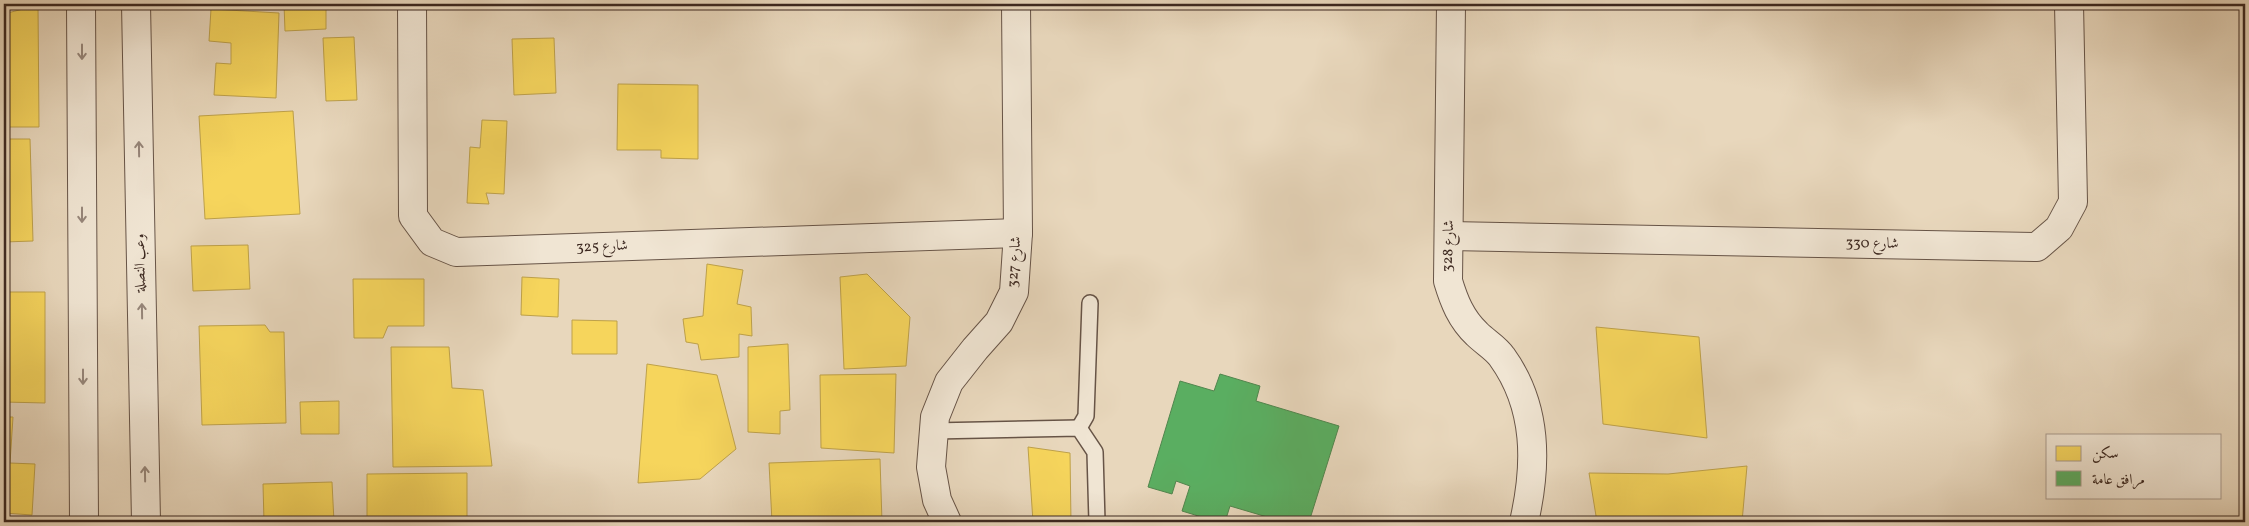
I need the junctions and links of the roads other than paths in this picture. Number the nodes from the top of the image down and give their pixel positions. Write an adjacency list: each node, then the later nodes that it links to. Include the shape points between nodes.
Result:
1 (136, 4): 13 (street, وعب النصلة, one-way to 1)
2 (412, 4): 7 (street, شارع 325, via 413,216 432,242 456,252)
3 (1016, 4): 7 (street, شارع 327)
4 (1451, 4): 8 (street, شارع 328)
5 (2069, 4): 8 (street, شارع 330, via 2073,202 2059,228 2036,247)
6 (76, 10): 12 (street, one-way to 12)
7 (1018, 233): 11 (street, شارع 327, via 1014,292 999,322 949,382 934,417)
8 (1450, 236): 16 (street, شارع 328, via 1448,281 1456,308 1474,332 1501,356 1522,390 1532,425 1532,487)
9 (1090, 303): 10 (lane, via 1086,416)
10 (1079, 428): 11 (lane); 15 (lane, via 1095,452)
11 (933, 431): 14 (street, شارع 327, via 931,466 937,500)
12 (84, 522)
13 (146, 522)
14 (948, 522)
15 (1097, 522)
16 (1524, 522)

